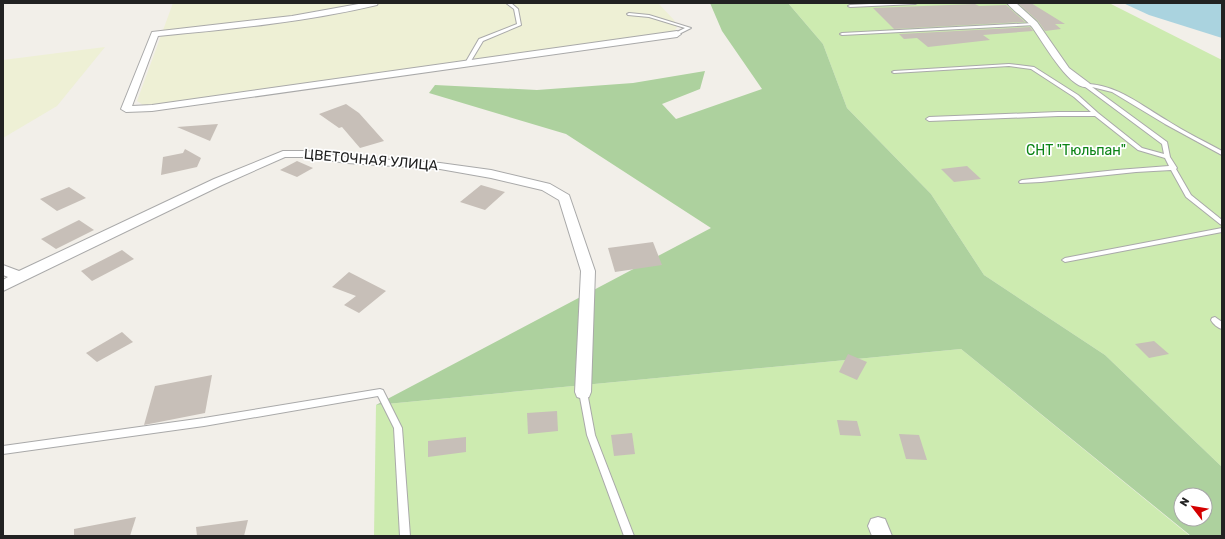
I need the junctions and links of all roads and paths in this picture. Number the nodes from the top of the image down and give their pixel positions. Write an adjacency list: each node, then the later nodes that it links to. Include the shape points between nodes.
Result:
1 (374, 3): 10 (street, via 338,12 263,24 155,34 126,109 152,108)
2 (508, 3): 10 (lane, via 516,9 519,25 481,40)
3 (915, 3): 5 (lane)
4 (1011, 3): 7 (street)
5 (850, 6)
6 (629, 14): 8 (lane, via 649,16 689,28)
7 (1034, 24): 9 (lane); 12 (street, via 1066,70)
8 (677, 34): 10 (street)
9 (842, 34)
10 (466, 65)
11 (894, 72): 13 (lane, via 1009,65 1032,68 1076,96)
12 (1086, 85): 15 (lane, via 1114,91); 16 (lane, via 1165,143)
13 (1096, 114): 14 (lane); 16 (lane, via 1140,149)
14 (929, 119)
15 (1222, 153)
16 (1167, 157): 17 (lane)
17 (1174, 168): 18 (lane); 19 (lane, via 1188,196)
18 (1022, 182)
19 (1222, 223)
20 (1222, 230): 21 (lane)
21 (1065, 260)
22 (3, 270): 23 (street)
23 (20, 276): 24 (street, ЦВЕТОЧНАЯ УЛИЦА); 27 (street, ЦВЕТОЧНАЯ УЛИЦА, via 283,154 440,166 491,174 546,187 565,198 588,271)
24 (3, 286)
25 (1215, 320): 26 (lane)
26 (1222, 326)
27 (583, 392): 30 (lane, via 591,435)
28 (3, 450): 29 (lane, via 204,422 380,392 398,428)
29 (405, 536)
30 (629, 536)

